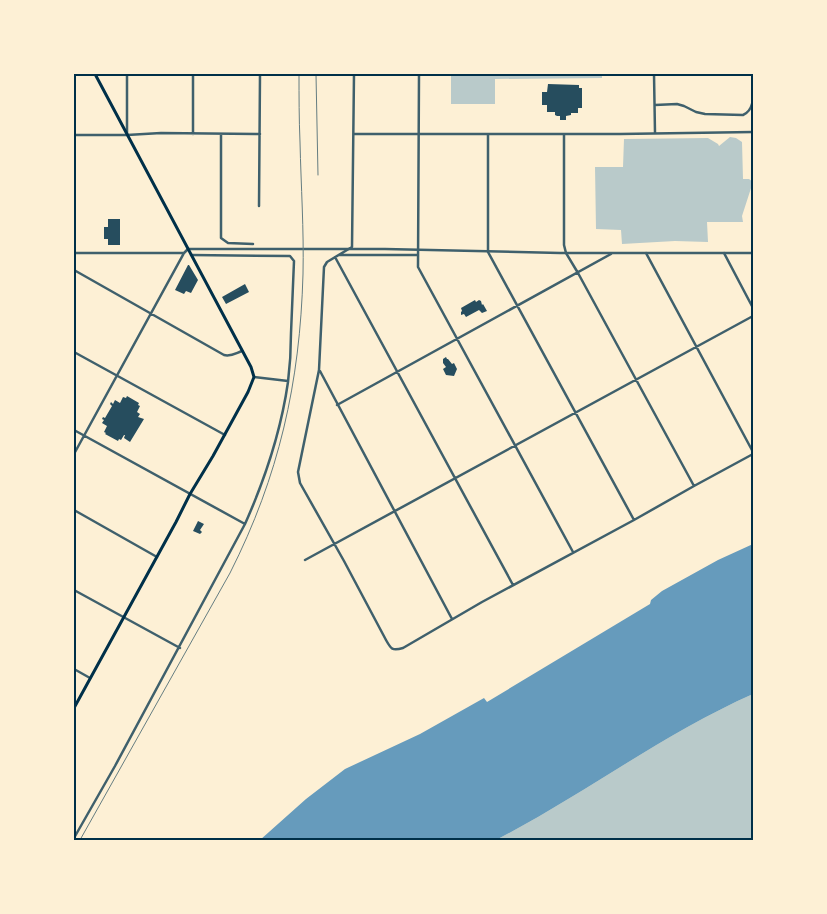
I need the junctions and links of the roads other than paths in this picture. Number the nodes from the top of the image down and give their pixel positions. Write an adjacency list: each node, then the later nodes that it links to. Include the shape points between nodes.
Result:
1 (95, 74): 20 (main road)
2 (127, 74): 20 (street)
3 (193, 74): 12 (street)
4 (260, 74): 14 (street)
5 (354, 74): 15 (street)
6 (419, 74): 16 (street)
7 (654, 74): 9 (street)
8 (753, 84): 9 (street, via 751,108 743,114 705,114 677,104)
9 (654, 104): 11 (street)
10 (753, 132): 11 (street)
11 (655, 133): 18 (street)
12 (194, 134): 13 (street); 20 (street)
13 (221, 134): 14 (street); 22 (street, via 221,238 228,244)
14 (260, 134): 21 (street)
15 (354, 134): 16 (street); 35 (street, via 352,247)
16 (419, 134): 17 (street); 24 (street)
17 (488, 134): 18 (street); 25 (street)
18 (564, 134): 31 (street)
19 (74, 135): 20 (street)
20 (128, 135): 23 (main road)
21 (260, 206)
22 (253, 244)
23 (188, 249): 24 (street); 30 (street); 33 (main road)
24 (419, 250): 25 (street); 34 (street)
25 (488, 252): 31 (street); 38 (street)
26 (614, 252): 27 (street); 31 (street); 37 (street)
27 (645, 252): 32 (street); 43 (street)
28 (753, 252): 32 (street)
29 (74, 253): 30 (street)
30 (184, 253): 40 (street)
31 (566, 253): 37 (street)
32 (724, 253): 39 (street)
33 (191, 255): 44 (main road); 51 (street, via 293,258)
34 (419, 255): 35 (street); 42 (street, via 418,266)
35 (336, 256): 46 (street, via 324,267); 47 (street)
36 (74, 270): 40 (street)
37 (578, 272): 38 (street); 50 (street)
38 (518, 306): 42 (street); 53 (street)
39 (753, 308)
40 (150, 314): 44 (street, via 224,355); 48 (street)
41 (753, 316): 43 (street)
42 (457, 338): 47 (street); 57 (street)
43 (696, 346): 50 (street); 58 (street)
44 (242, 351): 49 (main road)
45 (74, 352): 48 (street)
46 (319, 370): 52 (street); 67 (street, via 298,472 300,483)
47 (397, 371): 52 (street); 60 (street)
48 (116, 376): 55 (street); 56 (street)
49 (254, 377): 51 (street); 56 (main road)
50 (636, 379): 53 (street); 61 (street)
51 (288, 381): 66 (street, via 275,442)
52 (337, 405): 64 (street)
53 (576, 412): 57 (street); 65 (street)
54 (74, 430): 55 (street)
55 (84, 435): 59 (street); 62 (street)
56 (225, 435): 62 (main road)
57 (516, 445): 60 (street); 68 (street)
58 (753, 453): 61 (street)
59 (74, 454)
60 (455, 478): 64 (street); 71 (street)
61 (694, 486): 65 (street)
62 (190, 494): 66 (street); 69 (main road)
63 (74, 510): 69 (street)
64 (394, 510): 67 (street); 74 (street)
65 (634, 520): 68 (street)
66 (245, 524): 75 (street)
67 (334, 544): 70 (street); 74 (street, via 392,649 403,648)
68 (573, 552): 71 (street)
69 (157, 557): 73 (main road)
70 (305, 560)
71 (513, 586): 74 (street)
72 (74, 590): 73 (street)
73 (124, 617): 75 (street); 77 (main road)
74 (452, 619)
75 (180, 648): 79 (street)
76 (74, 669): 77 (street)
77 (90, 678): 78 (main road)
78 (74, 708)
79 (74, 838)

